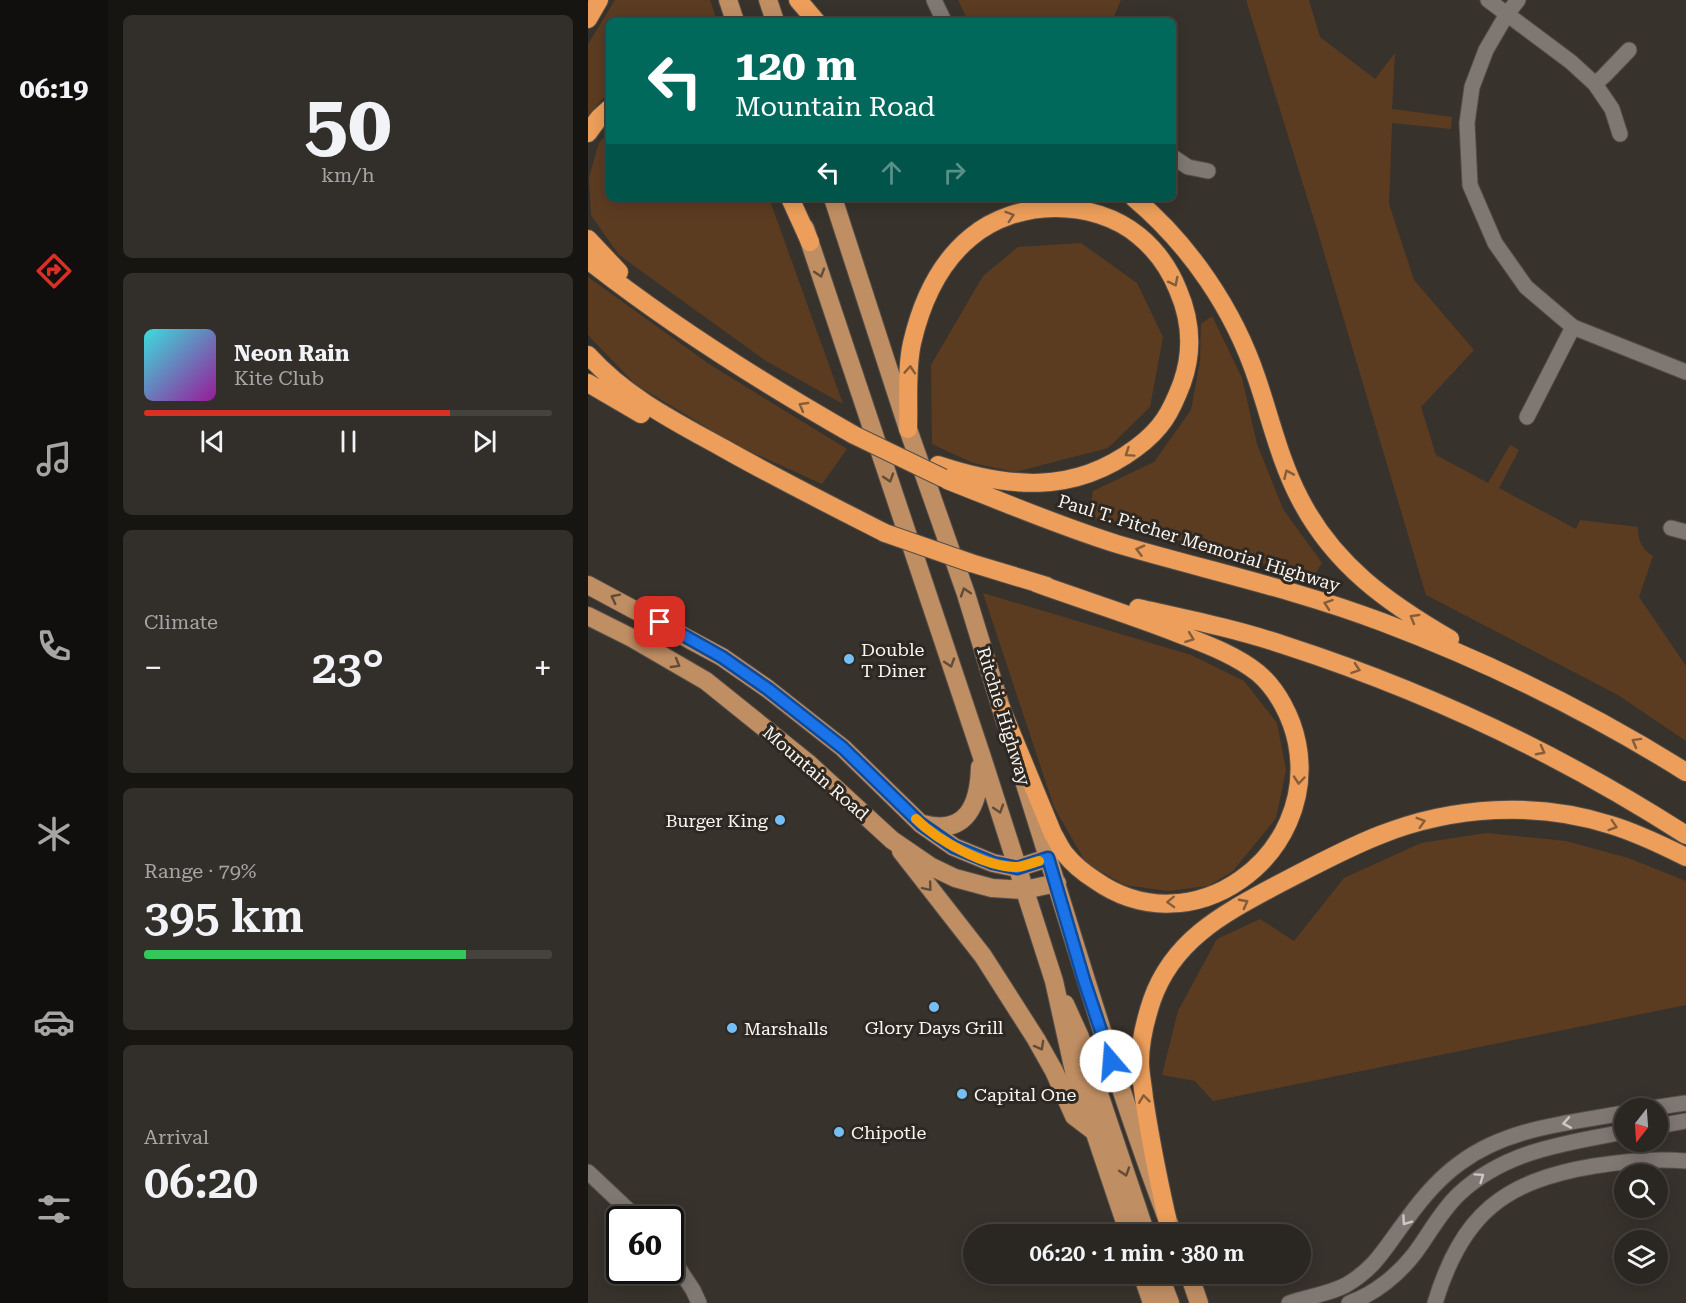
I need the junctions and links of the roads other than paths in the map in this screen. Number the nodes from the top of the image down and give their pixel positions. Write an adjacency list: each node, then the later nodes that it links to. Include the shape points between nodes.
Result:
1 (598, 0): 8 (highway); 14 (highway)
2 (728, 0): 10 (main road)
3 (768, 0): 11 (main road)
4 (798, 0): 12 (highway)
5 (934, 0): 13 (street)
6 (1488, 0): 9 (street)
7 (1518, 0): 9 (street)
8 (588, 10)
9 (1507, 14): 16 (street); 29 (street, via 1486,50 1472,87 1467,123 1470,185 1495,243 1526,287)
10 (734, 18)
11 (774, 18)
12 (813, 18)
13 (943, 18)
14 (588, 19)
15 (1629, 50): 16 (street)
16 (1594, 84): 19 (street, via 1612,109)
17 (606, 112): 18 (highway)
18 (588, 133)
19 (1620, 134)
20 (1176, 159): 21 (street, via 1188,167)
21 (1208, 171)
22 (791, 201): 27 (highway)
23 (796, 201): 27 (main road, Ritchie Highway)
24 (834, 201): 35 (main road, Ritchie Highway)
25 (1138, 201): 41 (highway, one-way to 25, via 1376,591 1348,567 1323,536 1300,500 1284,464 1258,380 1226,308 1179,243)
26 (588, 239): 31 (highway, via 615,268)
27 (810, 242): 43 (main road, Ritchie Highway, one-way to 43)
28 (588, 260): 31 (highway, Paul T. Pitcher Memorial Highway)
29 (1573, 327): 32 (street); 34 (street)
30 (588, 355): 37 (highway, via 630,394 660,414)
31 (725, 359): 36 (highway, Paul T. Pitcher Memorial Highway, one-way to 31, bridge, via 854,435)
32 (1686, 372)
33 (588, 382): 37 (highway, via 724,461)
34 (1527, 417)
35 (908, 429): 36 (highway, one-way to 36, via 912,344 933,285 950,258 996,220 1056,207 1086,212 1116,222 1158,255 1185,306 1190,353 1165,421 1146,441 1097,471 1039,484 1008,483); 42 (main road, Ritchie Highway, one-way to 35)
36 (940, 471): 41 (highway, Paul T. Pitcher Memorial Highway, one-way to 36, via 1381,621 1053,522)
37 (885, 532): 38 (highway, bridge)
38 (1036, 584): 42 (highway, one-way to 42, via 1216,648 1260,675 1287,712 1295,732 1300,775 1288,825 1261,865 1219,893 1173,903 1123,895 1089,876 1065,854); 46 (highway, one-way to 46, via 1208,623 1365,672 1447,705 1539,749)
39 (588, 585): 45 (main road, Mountain Road, one-way to 39, via 843,748 768,689 722,657)
40 (588, 616): 47 (main road, Mountain Road, one-way to 47, via 706,681 808,763)
41 (1500, 671): 44 (highway, Paul T. Pitcher Memorial Highway, one-way to 41, via 1561,700)
42 (1001, 708): 49 (main road, Ritchie Highway)
43 (981, 754): 45 (main road, via 979,790 970,812 958,823 934,827); 50 (main road, Ritchie Highway, one-way to 50)
44 (1686, 772)
45 (921, 824): 50 (main road, Mountain Road, via 967,853)
46 (1686, 835)
47 (892, 840): 52 (main road, Mountain Road, via 955,878 992,888); 59 (main road, one-way to 59, via 983,956 1036,1039 1074,1116)
48 (1686, 857): 67 (highway, one-way to 48, via 1150,1142 1140,1062 1153,999 1181,950 1202,929 1228,911 1342,851 1429,820 1477,811 1525,810 1571,816 1611,825)
49 (1048, 858): 50 (main road); 51 (main road, Ritchie Highway)
50 (1017, 868): 52 (main road, Ritchie Highway)
51 (1057, 883): 52 (main road, Mountain Road); 66 (main road, Ritchie Highway, via 1084,980)
52 (1024, 890): 53 (main road, Ritchie Highway)
53 (1053, 981): 59 (main road, Ritchie Highway, via 1071,1063); 65 (main road, one-way to 65, via 1080,1037)
54 (1686, 1102): 55 (street)
55 (1668, 1105)
56 (1614, 1115): 76 (street, one-way to 76, via 1539,1128 1483,1149 1440,1179 1381,1256 1364,1272 1344,1286)
57 (1686, 1121): 58 (street)
58 (1668, 1124)
59 (1095, 1132): 64 (main road, Ritchie Highway)
60 (1614, 1134): 77 (street, one-way to 60, via 1380,1287 1402,1268 1442,1211 1459,1193 1497,1166 1546,1147)
61 (1686, 1161): 78 (street, via 1625,1161 1564,1171 1517,1189 1485,1211 1463,1238)
62 (588, 1172): 63 (street)
63 (624, 1206)
64 (1126, 1224)
65 (1143, 1224)
66 (1169, 1224)
67 (1170, 1224)
68 (684, 1276): 72 (street)
69 (1145, 1284): 73 (main road)
70 (1163, 1284): 74 (main road)
71 (1192, 1284): 75 (main road)
72 (699, 1303)
73 (1152, 1303)
74 (1170, 1303)
75 (1199, 1303)
76 (1289, 1303)
77 (1349, 1303)
78 (1435, 1303)

